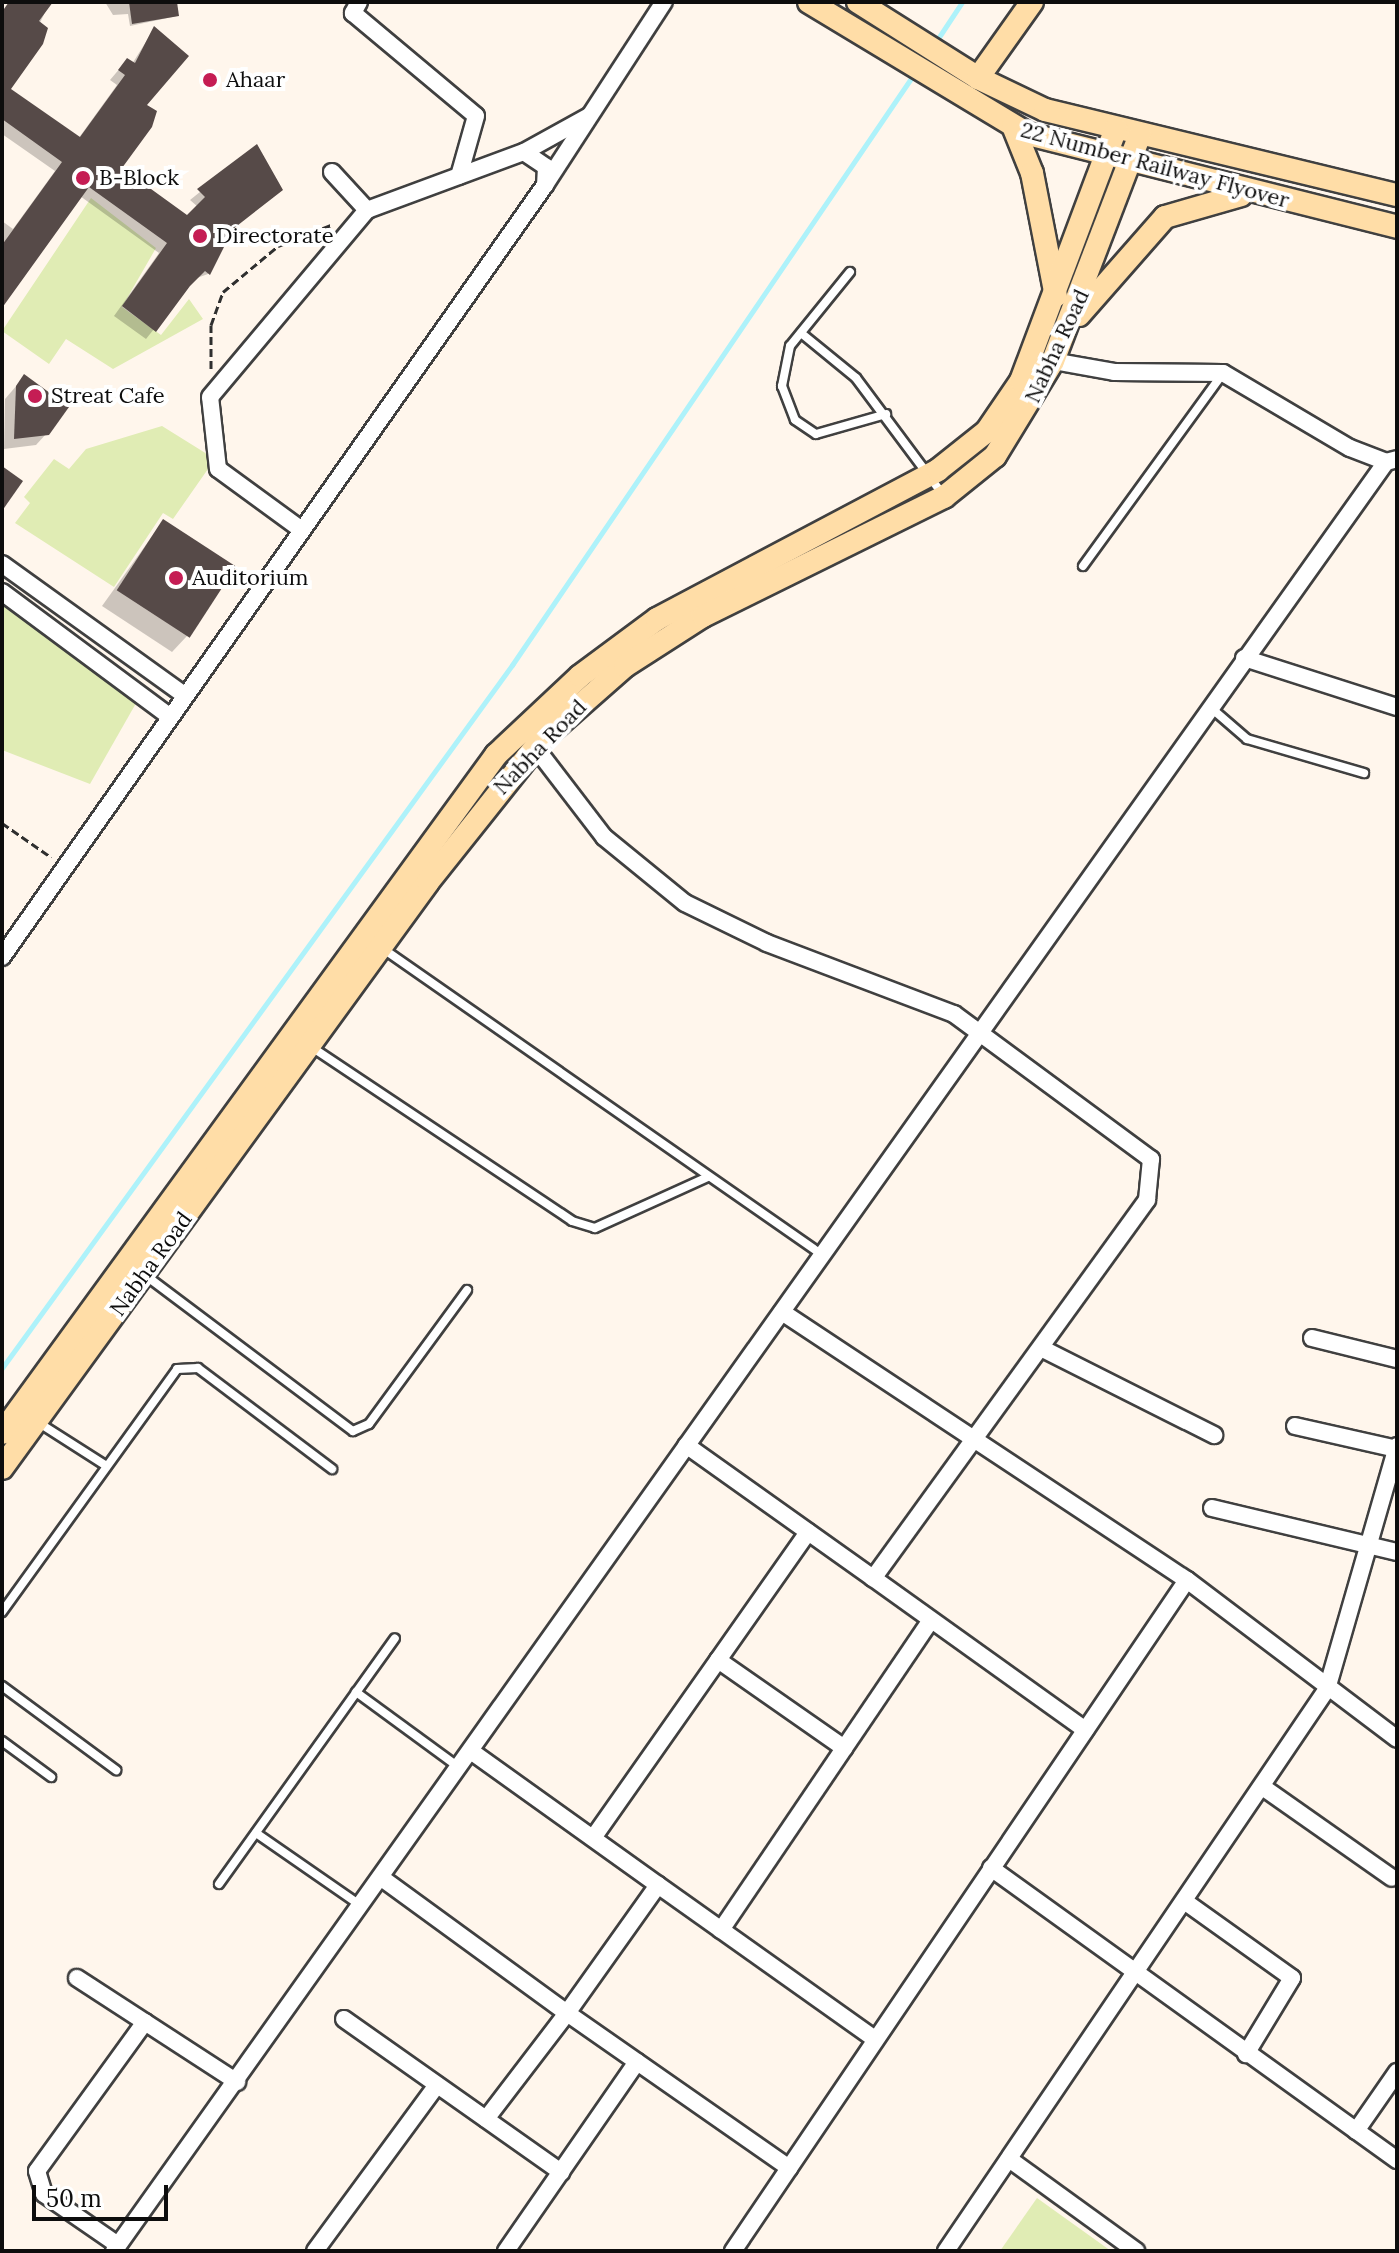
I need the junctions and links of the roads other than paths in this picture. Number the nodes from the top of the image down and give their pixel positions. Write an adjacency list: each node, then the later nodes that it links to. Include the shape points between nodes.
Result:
1 (359, 2): 15 (street, via 353,13 476,116)
2 (664, 2): 7 (street)
3 (809, 2): 8 (main road, 22 Number Railway Flyover)
4 (858, 2): 6 (main road, 22 Number Railway Flyover)
5 (1032, 2): 6 (main road)
6 (978, 78): 9 (main road, 22 Number Railway Flyover, via 1045,110)
7 (590, 115): 11 (street); 16 (street)
8 (1013, 126): 12 (main road, 22 Number Railway Flyover); 22 (main road, via 1032,173)
9 (1116, 128): 10 (main road, 22 Number Railway Flyover); 12 (main road, Nabha Road)
10 (1140, 134): 13 (main road, Nabha Road); 18 (main road, 22 Number Railway Flyover)
11 (524, 152): 15 (street); 16 (street, via 546,167)
12 (1106, 155): 13 (main road, 22 Number Railway Flyover); 22 (main road, Nabha Road)
13 (1135, 163): 17 (main road, 22 Number Railway Flyover); 23 (main road, Nabha Road)
14 (332, 172): 19 (street)
15 (459, 176): 19 (street)
16 (545, 185): 31 (street)
17 (1250, 193): 20 (main road, 22 Number Railway Flyover); 23 (main road, via 1165,217)
18 (1397, 195)
19 (367, 210): 31 (street, via 210,397 218,469)
20 (1397, 227)
21 (850, 272): 24 (lane)
22 (1056, 297): 29 (main road, Nabha Road, via 1005,407 987,431)
23 (1066, 330): 25 (main road, Nabha Road)
24 (801, 333): 27 (lane, via 856,378); 27 (lane, via 781,373 804,430 833,433)
25 (1053, 361): 26 (street, via 1114,372); 30 (main road, Nabha Road, via 995,456)
26 (1223, 373): 28 (street); 33 (lane)
27 (886, 414): 29 (lane)
28 (1391, 461): 35 (street)
29 (929, 475): 30 (lane); 42 (main road, Nabha Road, via 705,589 580,676 496,755)
30 (944, 497): 40 (main road, Nabha Road, via 703,616 625,666)
31 (299, 528): 36 (street)
32 (2, 564): 36 (street)
33 (1083, 566)
34 (2, 592): 39 (street)
35 (1244, 658): 37 (street); 38 (street)
36 (184, 695): 39 (street)
37 (1209, 707): 41 (lane, via 1247,739); 44 (street)
38 (1397, 707)
39 (169, 716): 43 (street)
40 (535, 747): 42 (main road, Nabha Road); 44 (street, via 604,837 685,903 767,943 911,993)
41 (1364, 773)
42 (372, 941): 45 (main road, Nabha Road); 46 (lane); 56 (main road, Nabha Road)
43 (2, 957)
44 (981, 1029): 47 (street); 52 (street, via 1151,1159 1147,1200)
45 (313, 1048): 46 (lane, via 584,1225 612,1226); 48 (main road, Nabha Road)
46 (708, 1177): 47 (lane)
47 (821, 1254): 50 (street)
48 (144, 1274): 49 (lane, via 353,1431 369,1424); 54 (main road, Nabha Road)
49 (467, 1290)
50 (782, 1312): 58 (street); 59 (street)
51 (1312, 1338): 53 (street)
52 (1041, 1348): 57 (street); 58 (street)
53 (1397, 1359)
54 (36, 1420): 61 (lane); 62 (main road, Nabha Road)
55 (1295, 1426): 60 (street)
56 (2, 1433)
57 (1214, 1435)
58 (971, 1444): 68 (street); 69 (street)
59 (686, 1445): 65 (street); 81 (street)
60 (1397, 1448): 66 (street)
61 (105, 1465): 63 (lane, via 168,1378 186,1365); 70 (lane)
62 (2, 1468)
63 (332, 1469)
64 (1212, 1508): 66 (street)
65 (808, 1532): 68 (street); 73 (street)
66 (1370, 1547): 67 (street); 75 (street)
67 (1397, 1552)
68 (873, 1578): 71 (street)
69 (1187, 1580): 75 (street); 77 (street)
70 (2, 1612)
71 (931, 1620): 77 (street); 80 (street)
72 (395, 1638): 76 (lane)
73 (718, 1660): 80 (street); 87 (street)
74 (2, 1686): 83 (lane)
75 (1327, 1689): 78 (street); 85 (street)
76 (356, 1692): 82 (lane); 86 (lane)
77 (1085, 1730): 88 (street)
78 (1397, 1739)
79 (2, 1741): 84 (lane)
80 (844, 1748): 95 (street)
81 (472, 1752): 82 (street); 87 (street)
82 (461, 1768): 90 (street)
83 (116, 1770)
84 (51, 1777)
85 (1264, 1788): 89 (street); 93 (street)
86 (256, 1833): 91 (lane); 94 (lane)
87 (593, 1838): 92 (street)
88 (991, 1868): 96 (street); 101 (street)
89 (1392, 1878)
90 (383, 1879): 94 (street); 98 (street)
91 (219, 1884)
92 (658, 1885): 95 (street); 98 (street)
93 (1187, 1903): 96 (street); 102 (street, via 1292,1978)
94 (362, 1907): 105 (street)
95 (721, 1930): 101 (street)
96 (1137, 1976): 102 (street); 109 (street)
97 (77, 1978): 100 (street)
98 (567, 2013): 103 (street); 107 (street)
99 (344, 2019): 106 (street)
100 (145, 2022): 105 (street); 113 (street, via 37,2171 44,2194)
101 (873, 2038): 111 (street)
102 (1246, 2054): 108 (street)
103 (637, 2062): 111 (street); 112 (street)
104 (1397, 2072): 108 (street)
105 (237, 2082): 113 (street)
106 (437, 2085): 107 (street); 114 (street)
107 (486, 2119): 112 (street)
108 (1356, 2131): 110 (street)
109 (1009, 2159): 117 (street); 118 (street)
110 (1397, 2160)
111 (789, 2168): 116 (street)
112 (561, 2172): 115 (street)
113 (116, 2248)
114 (317, 2250)
115 (506, 2251)
116 (733, 2251)
117 (946, 2251)
118 (1136, 2251)

